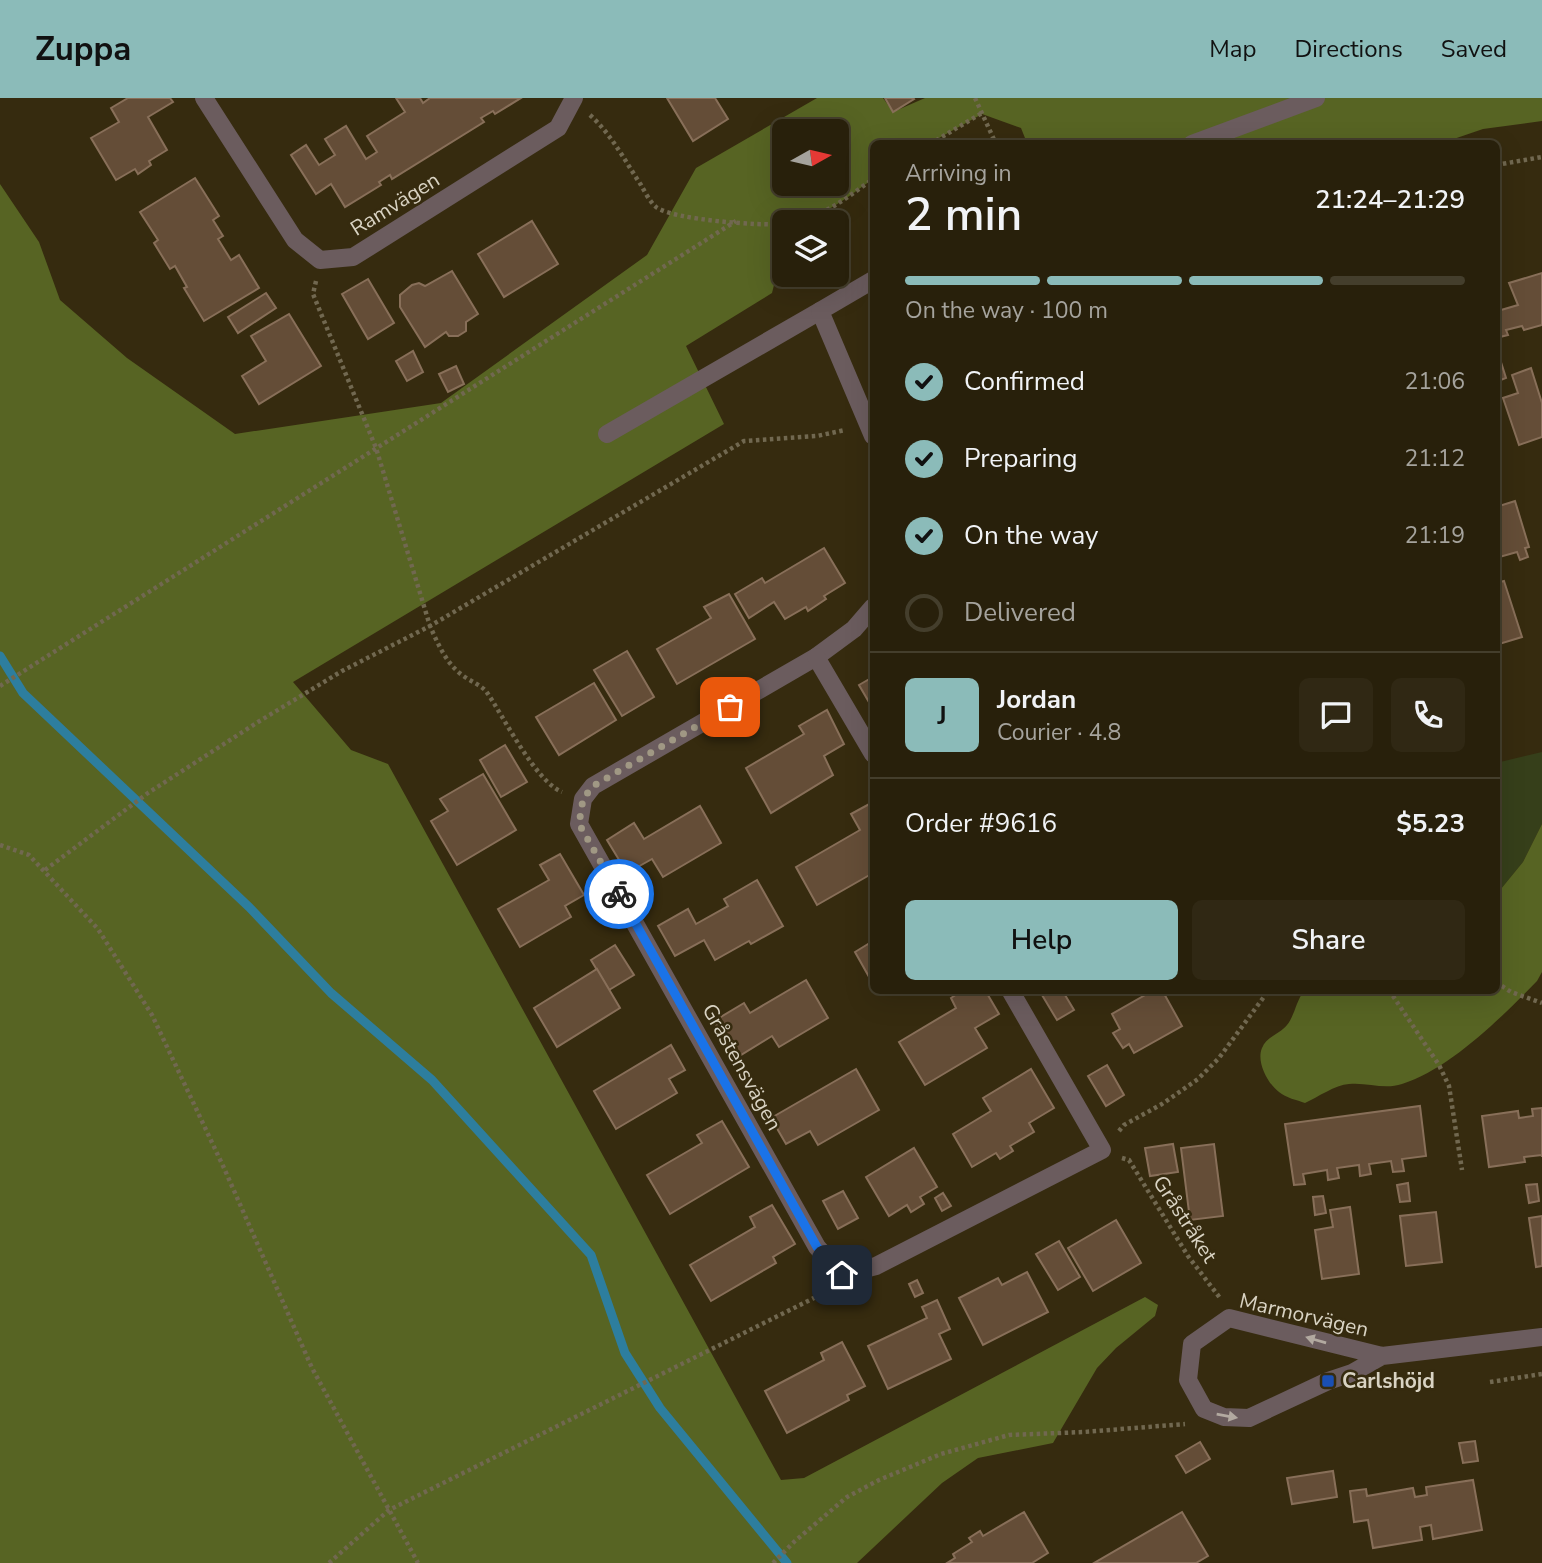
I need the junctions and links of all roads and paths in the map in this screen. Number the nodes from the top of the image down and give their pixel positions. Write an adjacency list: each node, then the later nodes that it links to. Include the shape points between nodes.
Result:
1 (204, 98): 15 (street, via 295,240)
2 (975, 98): 5 (path)
3 (1316, 98): 8 (street)
4 (574, 99): 13 (path, via 604,128 655,206 670,215); 15 (street, Ramvägen, via 558,128 353,257)
5 (982, 113): 6 (path); 7 (path)
6 (937, 140)
7 (994, 140)
8 (1203, 140)
9 (1542, 156): 10 (path)
10 (1500, 164)
11 (870, 181): 12 (path)
12 (827, 210)
13 (736, 221): 14 (path); 21 (path)
14 (772, 225)
15 (320, 260): 21 (path, via 313,294)
16 (870, 282): 17 (street)
17 (820, 311): 18 (street); 20 (street)
18 (870, 429)
19 (870, 431): 23 (path, via 744,441)
20 (607, 434)
21 (376, 448): 23 (path); 25 (path)
22 (870, 610): 24 (street)
23 (430, 626): 27 (path, via 449,663 486,691 535,768 553,788); 29 (path, via 342,671 258,722 148,793)
24 (816, 657): 26 (street); 27 (street, via 593,786)
25 (0, 686)
26 (870, 749)
27 (583, 799): 37 (street, Gråstensvägen, via 579,824 817,1247)
28 (0, 845): 29 (path, via 29,855)
29 (45, 870): 44 (path, via 98,929 152,1015 312,1368)
30 (1500, 985): 34 (path)
31 (1012, 994): 35 (street)
32 (1266, 994): 35 (path, via 1198,1079 1124,1125)
33 (1392, 994): 36 (path, via 1449,1086)
34 (1542, 1003)
35 (1102, 1150): 37 (street, via 876,1266); 38 (path, Gråstråket, via 1129,1160 1188,1256 1218,1294)
36 (1461, 1170)
37 (842, 1275): 44 (path, via 834,1288)
38 (1229, 1318): 40 (street, Marmorvägen, one-way to 38); 43 (street, Marmorvägen, via 1192,1345 1188,1380)
39 (1542, 1337): 40 (street, Marmorvägen)
40 (1382, 1356): 43 (street, Marmorvägen, one-way to 40, via 1224,1417 1249,1418)
41 (1542, 1374): 42 (path)
42 (1490, 1382)
43 (1204, 1409): 47 (path, via 1197,1422 1179,1425 1009,1435 971,1444 847,1497)
44 (388, 1510): 45 (path); 46 (path)
45 (329, 1563)
46 (418, 1563)
47 (773, 1563)

